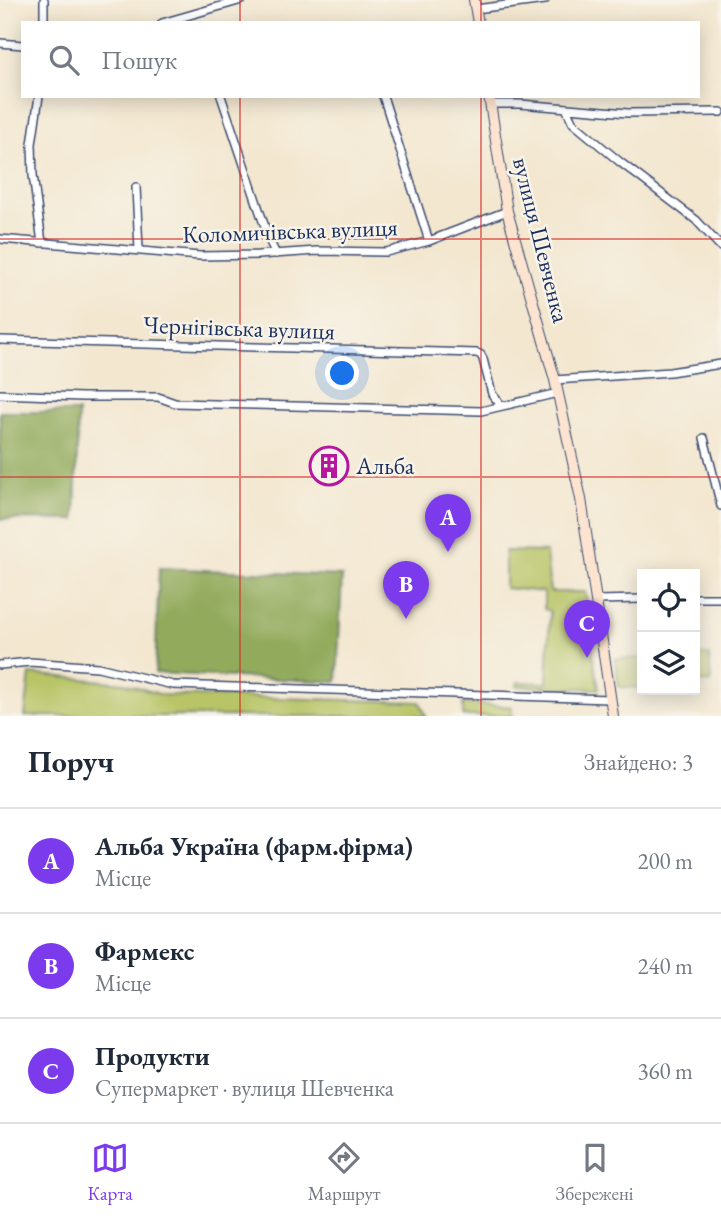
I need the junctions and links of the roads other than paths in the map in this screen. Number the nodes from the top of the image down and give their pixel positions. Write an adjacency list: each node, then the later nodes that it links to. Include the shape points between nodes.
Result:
1 (44, 0): 6 (street)
2 (242, 0): 5 (street)
3 (545, 0): 4 (street)
4 (475, 4)
5 (195, 14): 7 (street); 8 (street)
6 (44, 21)
7 (169, 21)
8 (197, 21)
9 (0, 43): 10 (street)
10 (21, 45)
11 (39, 98): 21 (street, via 32,144)
12 (222, 98): 24 (street)
13 (384, 98): 20 (street, Коломичівська вулиця)
14 (489, 100): 15 (street); 18 (main road, вулиця Шевченка)
15 (566, 108): 16 (street); 22 (street, via 573,123 696,220)
16 (721, 112)
17 (135, 187): 23 (street)
18 (507, 211): 20 (street); 27 (main road, вулиця Шевченка)
19 (0, 239): 21 (street, Коломичівська вулиця)
20 (429, 241): 24 (street, Коломичівська вулиця, via 386,252)
21 (42, 243): 23 (street, Коломичівська вулиця)
22 (721, 247)
23 (139, 250): 24 (street, Коломичівська вулиця, via 200,256)
24 (276, 254)
25 (0, 340): 30 (street, Чернігівська вулиця, via 477,354)
26 (721, 365): 27 (street)
27 (555, 380): 28 (main road, вулиця Шевченка)
28 (558, 393): 30 (street); 36 (main road, вулиця Шевченка)
29 (0, 394): 30 (street, via 428,410 481,411)
30 (501, 405)
31 (704, 438): 32 (street)
32 (721, 506)
33 (700, 598): 34 (street)
34 (721, 598)
35 (637, 599): 36 (street)
36 (597, 600): 38 (main road, вулиця Шевченка)
37 (0, 665): 38 (street, via 30,662 98,667 173,685)
38 (610, 699): 39 (main road, вулиця Шевченка)
39 (613, 716)

